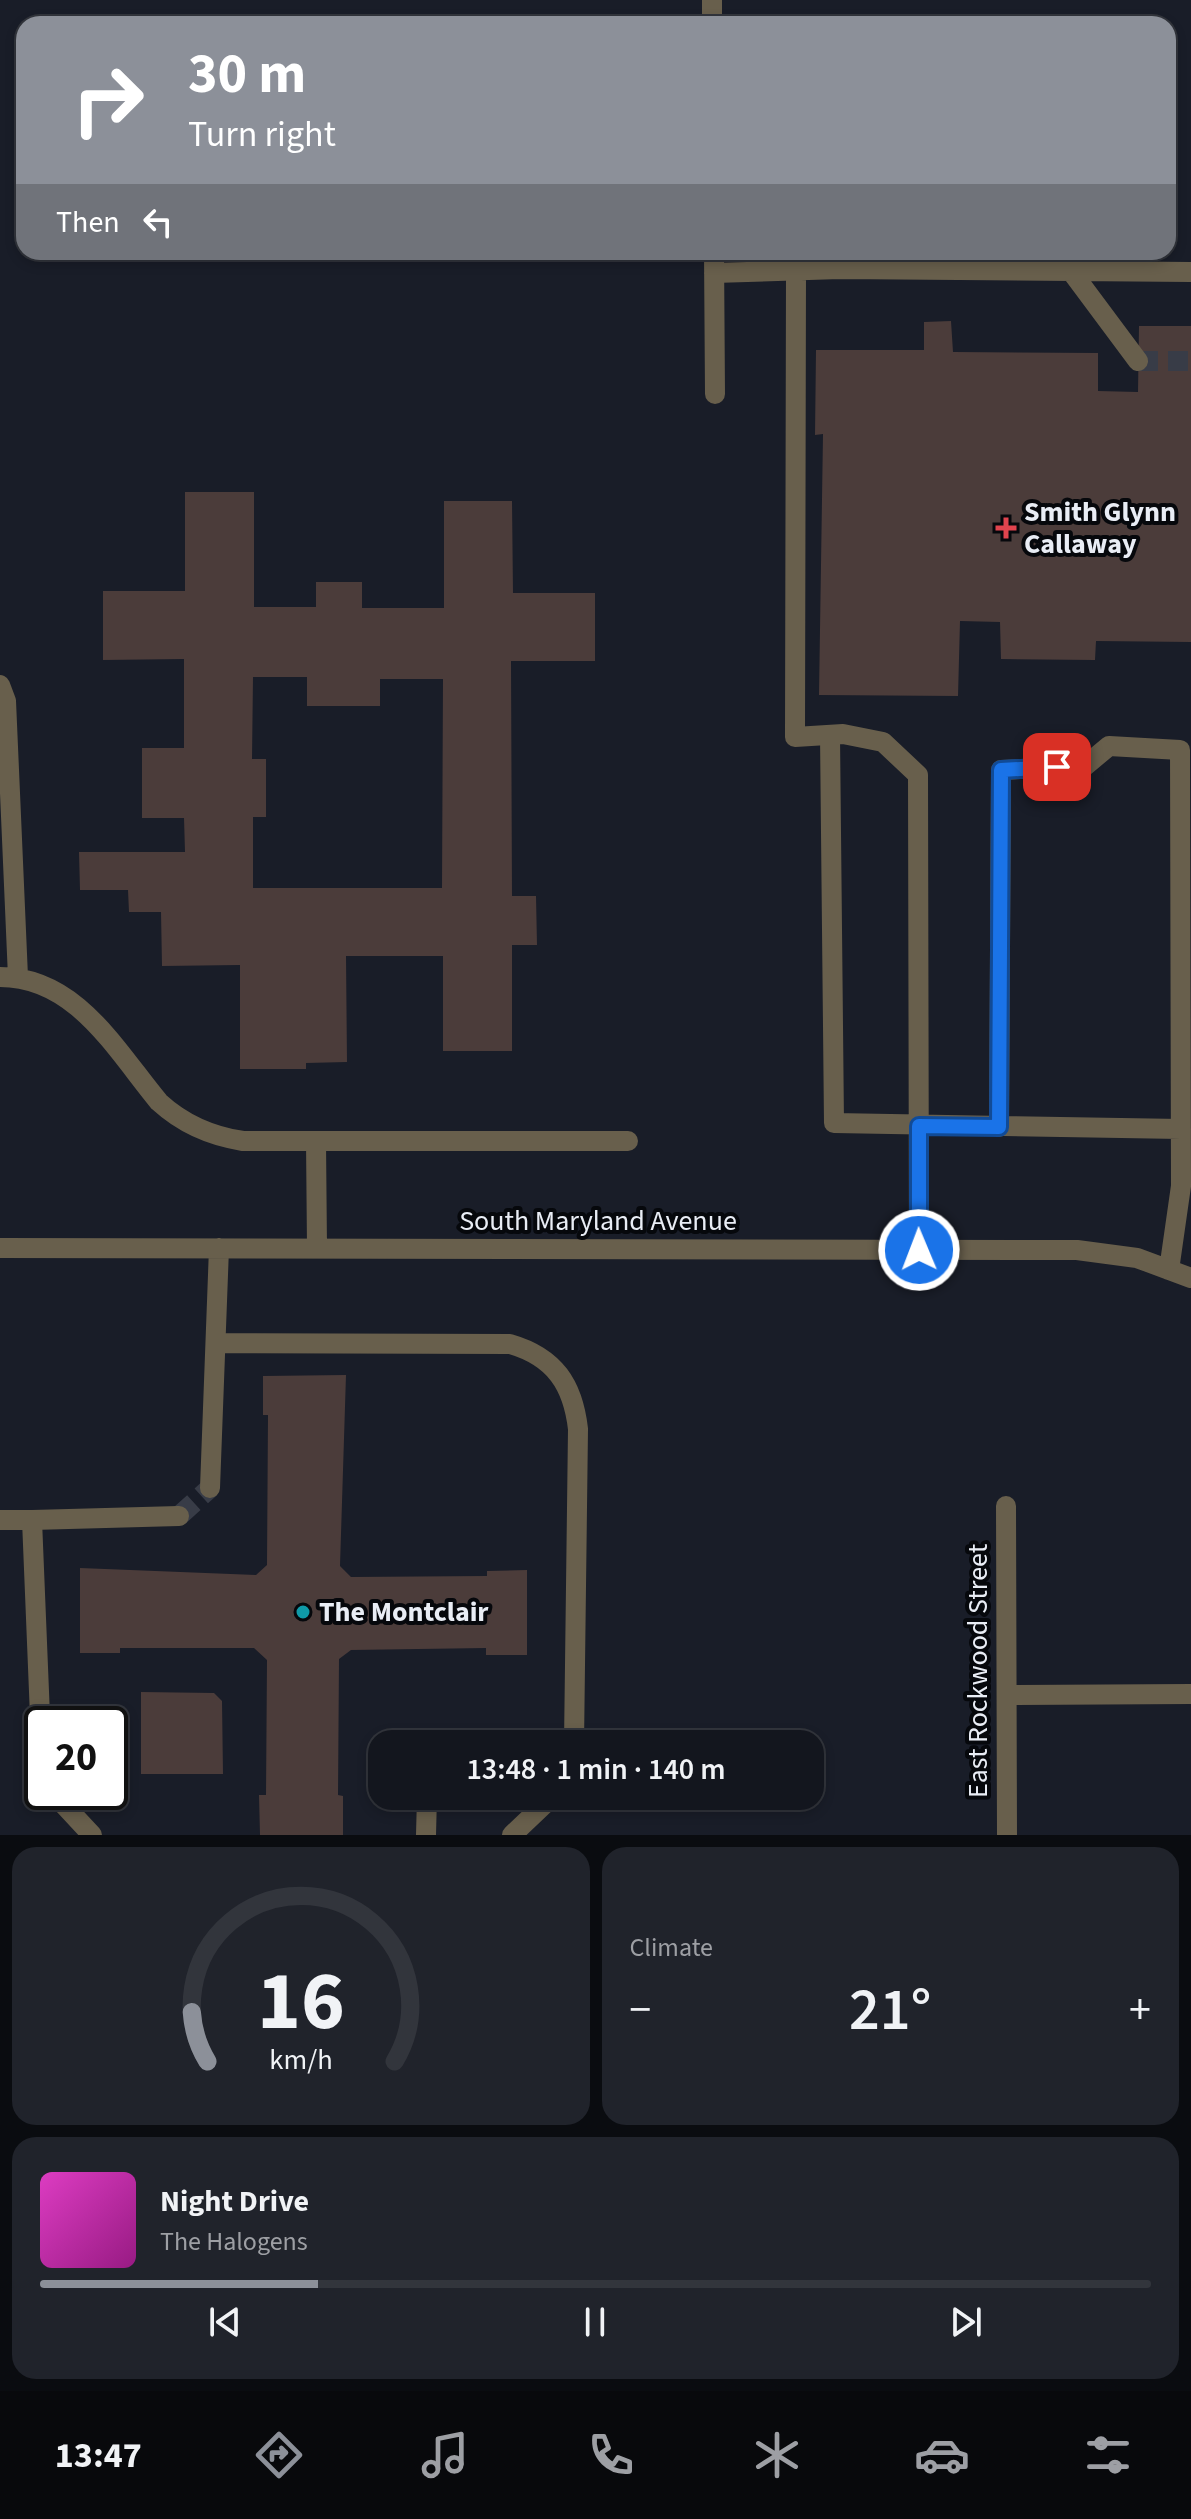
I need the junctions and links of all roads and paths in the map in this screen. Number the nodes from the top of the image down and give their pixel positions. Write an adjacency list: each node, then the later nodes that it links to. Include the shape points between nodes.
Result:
1 (714, 262): 2 (street); 6 (street)
2 (796, 271): 3 (street); 8 (street, via 795,737)
3 (1071, 271): 4 (street); 5 (street)
4 (1191, 272)
5 (1138, 361)
6 (715, 394)
7 (0, 685): 10 (street, via 6,701)
8 (830, 735): 11 (street, via 883,742 918,775); 11 (street, via 834,1123)
9 (1185, 748): 12 (street, via 1109,746 1085,766 1001,770); 13 (street)
10 (9, 977): 14 (street, via 45,983 70,998 159,1102 197,1129 243,1141)
11 (919, 1126): 12 (street); 20 (street)
12 (999, 1127): 13 (street)
13 (1181, 1129): 16 (street)
14 (316, 1141): 15 (street); 19 (street)
15 (628, 1141)
16 (1186, 1187): 21 (street)
17 (0, 1248): 18 (street, South Maryland Avenue)
18 (219, 1248): 19 (street, South Maryland Avenue); 23 (street)
19 (317, 1248): 20 (street, South Maryland Avenue)
20 (919, 1250): 21 (street, South Maryland Avenue, via 1077,1250 1137,1258)
21 (1169, 1270): 22 (street, South Maryland Avenue)
22 (1191, 1278)
23 (217, 1343): 24 (street); 32 (street, via 510,1344 550,1362 567,1383 578,1429)
24 (210, 1488)
25 (1006, 1506): 30 (street, East Rockwood Street)
26 (179, 1516): 28 (street)
27 (0, 1520): 28 (street)
28 (32, 1520): 31 (street)
29 (1191, 1694): 30 (street)
30 (1007, 1695): 39 (street, East Rockwood Street)
31 (40, 1706)
32 (574, 1730)
33 (69, 1810): 36 (street)
34 (427, 1810): 37 (street)
35 (538, 1810): 38 (street)
36 (92, 1835)
37 (426, 1835)
38 (512, 1835)
39 (1007, 1835)

